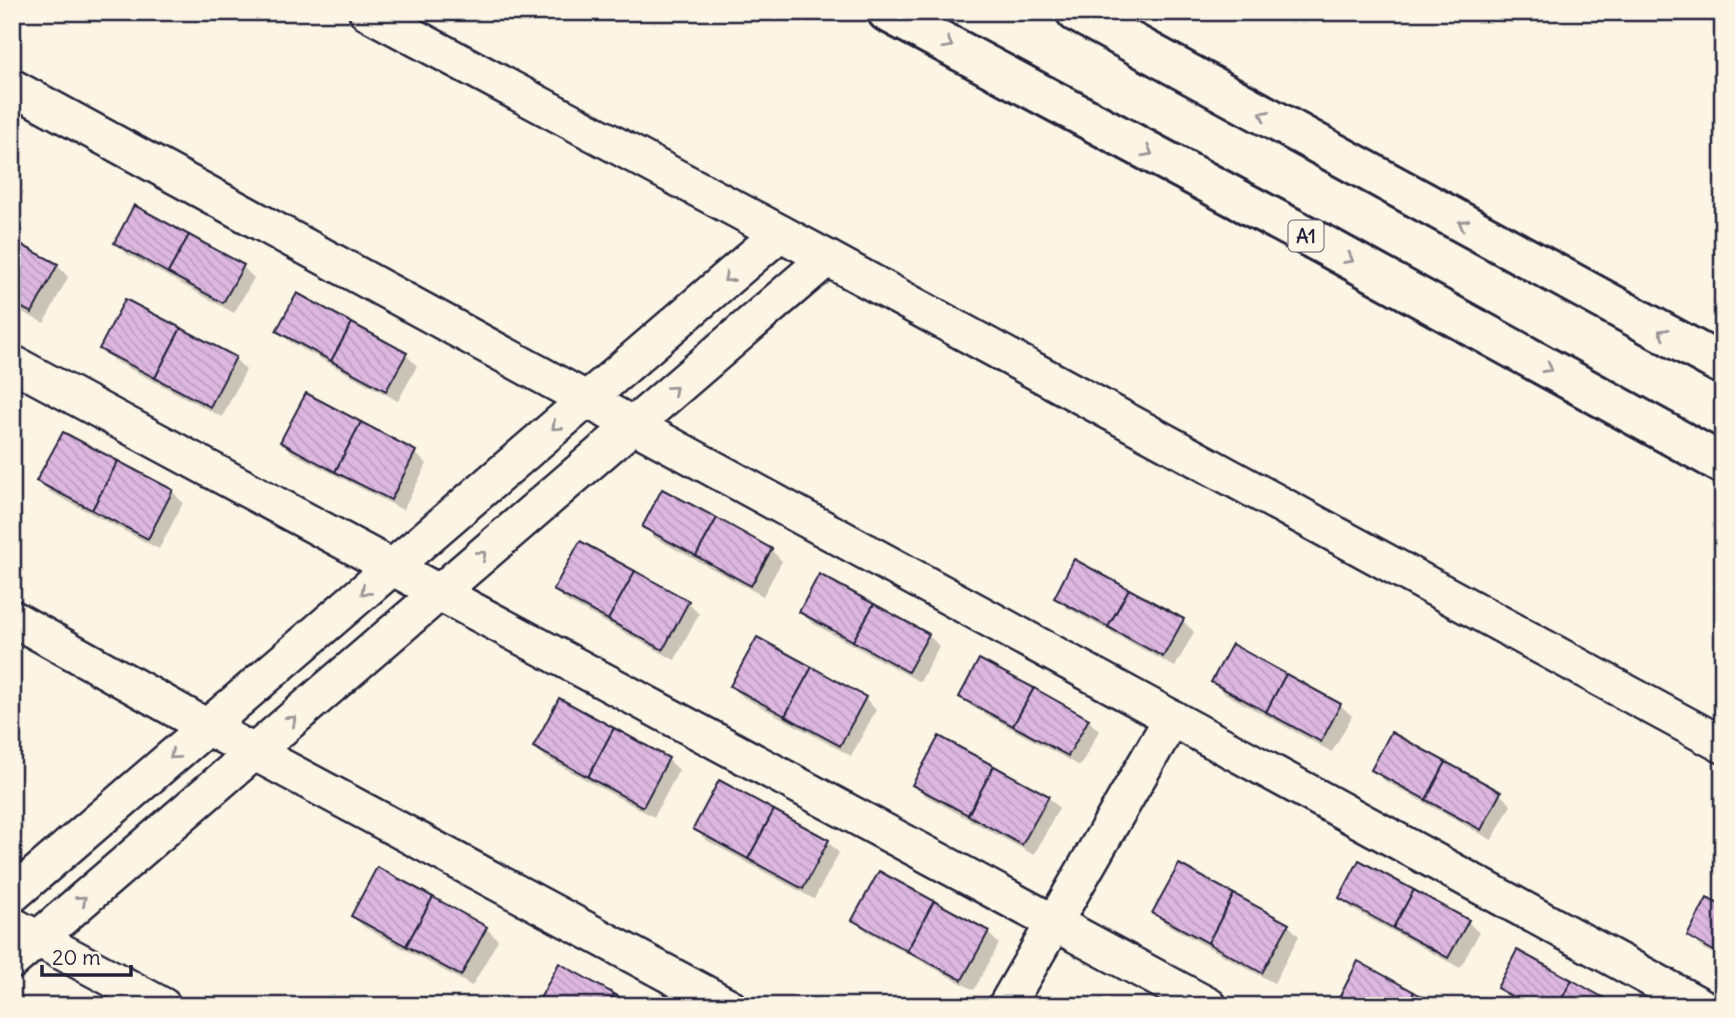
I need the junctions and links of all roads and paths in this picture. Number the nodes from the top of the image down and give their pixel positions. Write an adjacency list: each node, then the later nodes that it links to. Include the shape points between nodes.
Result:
1 (367, 12): 5 (street)
2 (887, 12): 11 (highway, A1, one-way to 11)
3 (1076, 12): 8 (highway, one-way to 3)
4 (12, 87): 9 (street)
5 (780, 233): 6 (street); 9 (street, one-way to 9)
6 (827, 258): 10 (street, one-way to 6); 17 (street)
7 (12, 363): 12 (street)
8 (1723, 365)
9 (587, 400): 10 (street); 12 (street, one-way to 12)
10 (633, 425): 13 (street, one-way to 10); 15 (street)
11 (1723, 464)
12 (393, 566): 13 (street); 16 (street, one-way to 16)
13 (440, 592): 18 (street, one-way to 13); 20 (street)
14 (12, 618): 16 (street)
15 (1172, 718): 20 (street); 27 (street)
16 (207, 727): 18 (street); 19 (street, one-way to 19)
17 (1723, 745)
18 (254, 752): 21 (street, one-way to 18); 24 (street)
19 (12, 895)
20 (1055, 922): 25 (street); 26 (street)
21 (25, 932): 22 (street); 23 (street)
22 (12, 961)
23 (163, 1006)
24 (728, 1006)
25 (1006, 1006)
26 (1209, 1006)
27 (1701, 1006)

